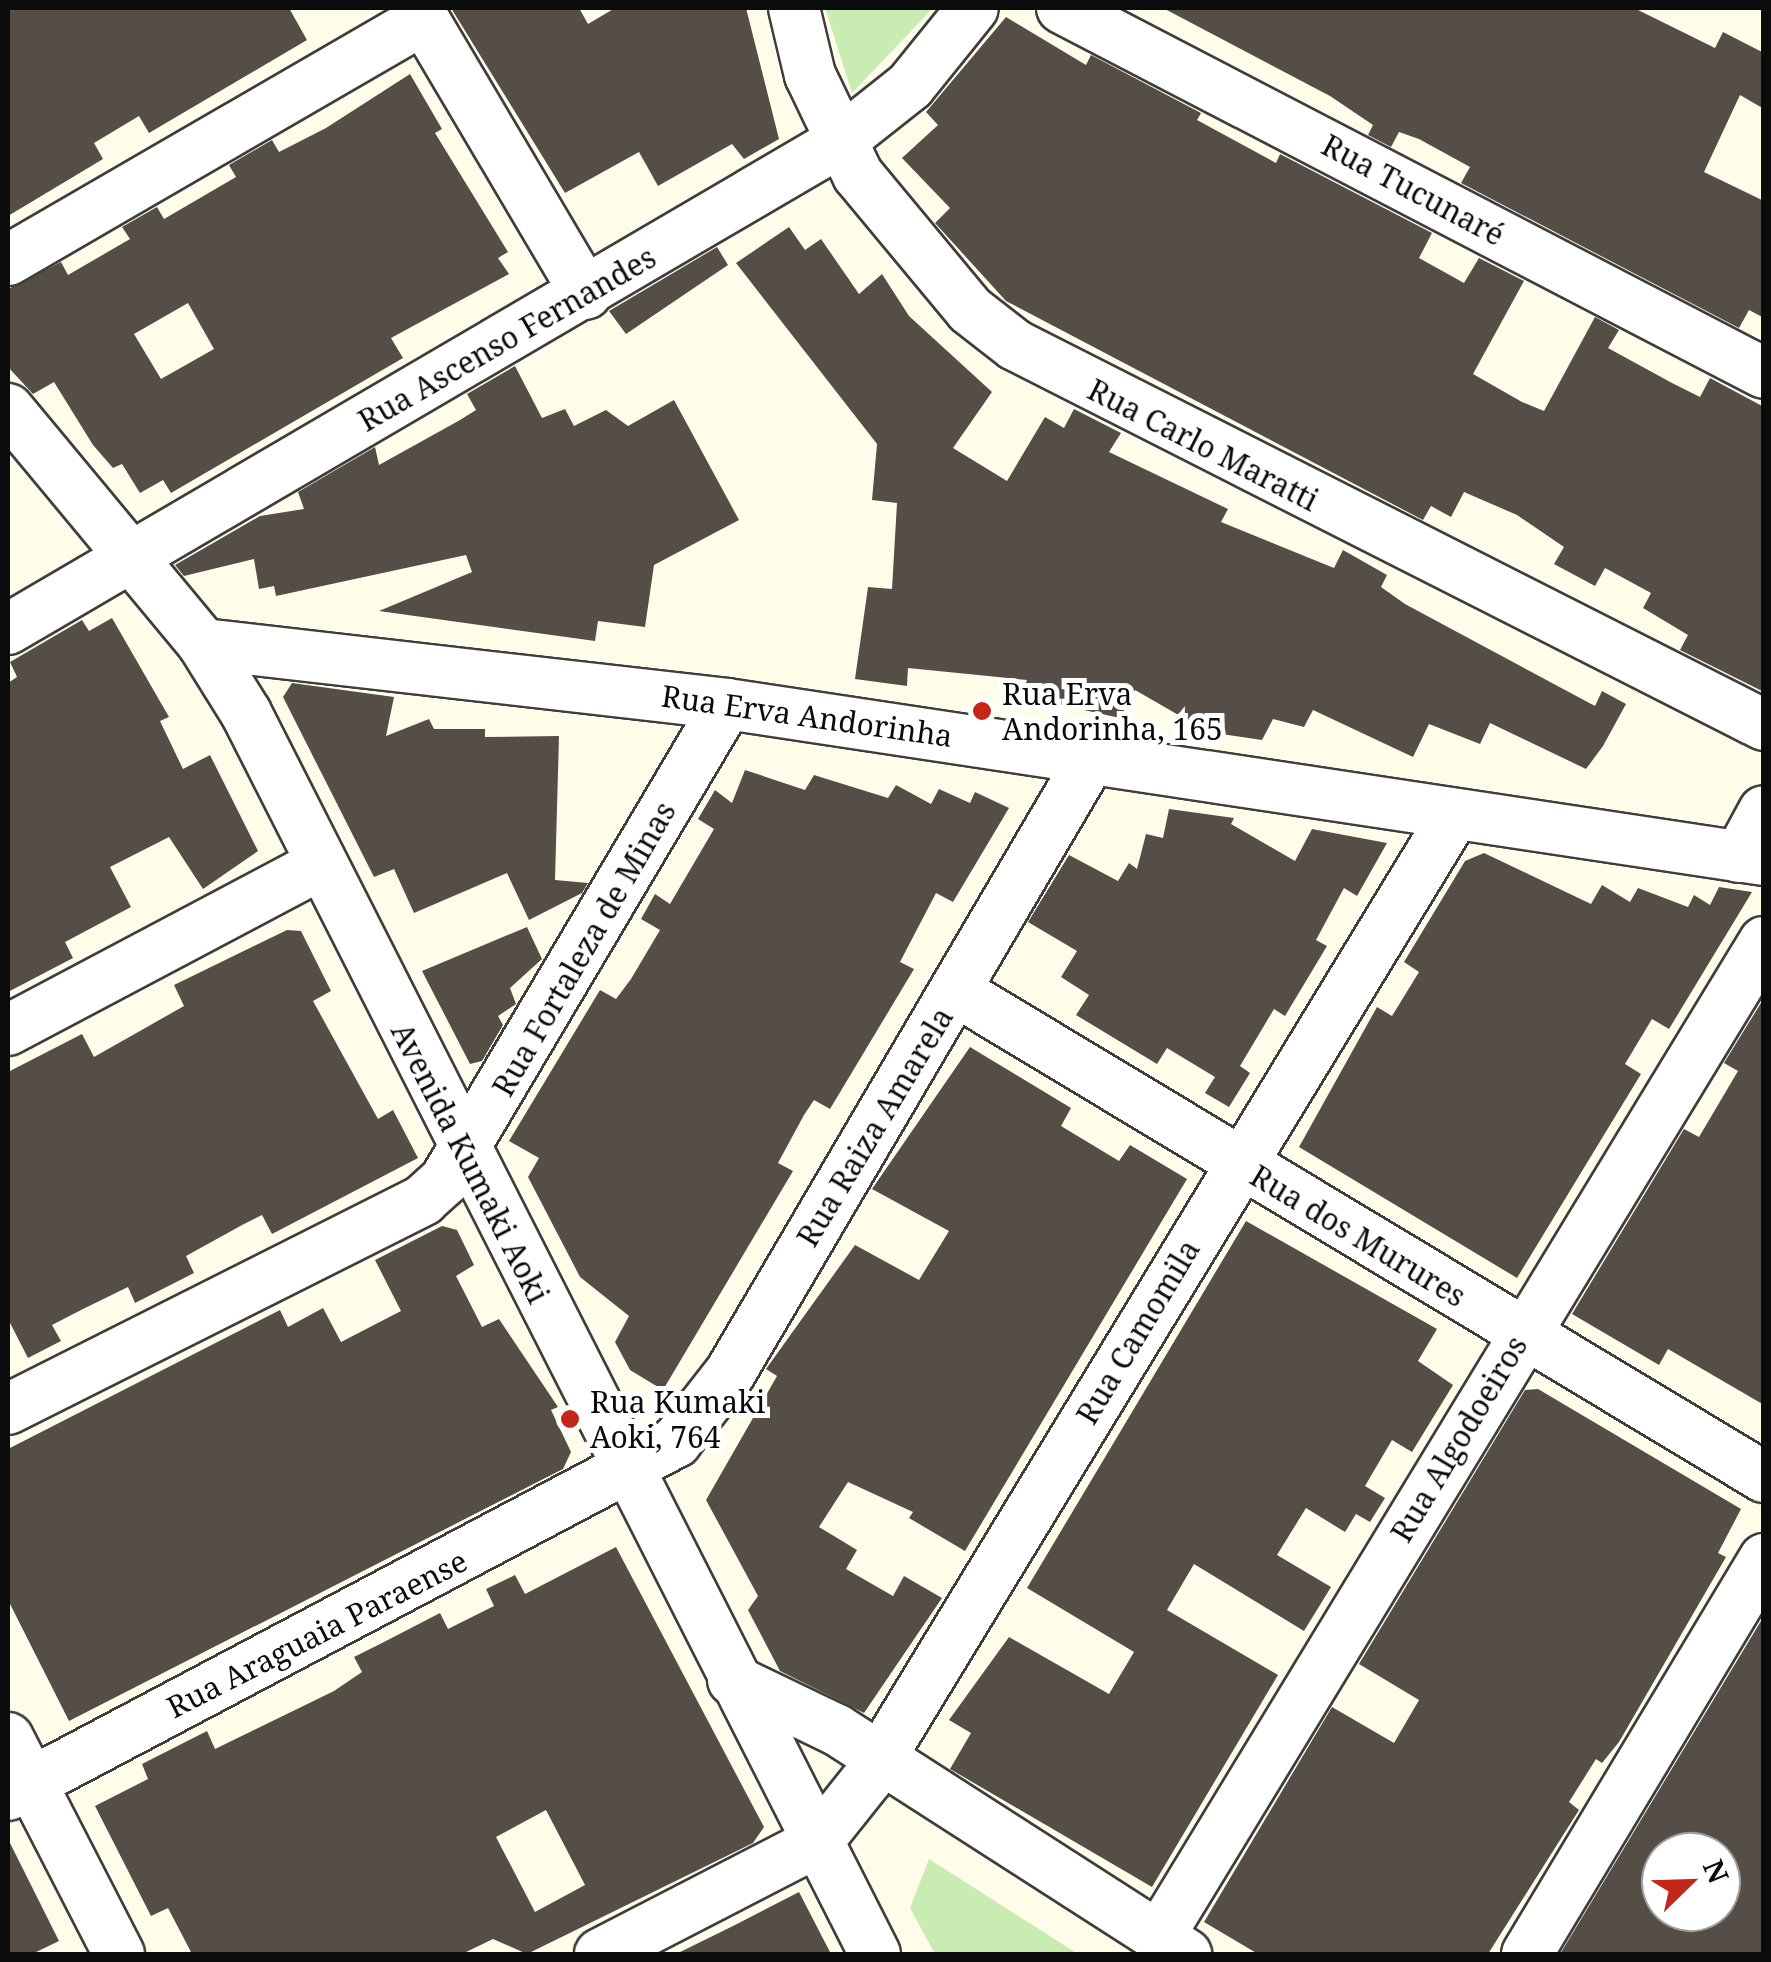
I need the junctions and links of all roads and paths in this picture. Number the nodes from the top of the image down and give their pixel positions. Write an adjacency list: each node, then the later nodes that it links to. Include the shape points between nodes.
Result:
1 (794, 8): 5 (street, Rua Carlo Maratti)
2 (973, 8): 5 (street, Rua Ascenso Fernandes, via 910,86)
3 (1062, 8): 8 (street, Rua Tucunaré)
4 (420, 13): 6 (street); 7 (street)
5 (838, 143): 7 (street, Rua Ascenso Fernandes); 14 (street, Rua Carlo Maratti, via 893,225 1015,346)
6 (8, 260)
7 (586, 294): 10 (street, Rua Ascenso Fernandes)
8 (1764, 374)
9 (8, 410): 10 (street, Avenida Kumaki Aoki)
10 (131, 558): 11 (street, Rua Ascenso Fernandes); 12 (street, Avenida Kumaki Aoki)
11 (8, 630)
12 (203, 644): 13 (street, Rua Erva Andorinha); 19 (street, Avenida Kumaki Aoki)
13 (726, 704): 15 (street, Rua Erva Andorinha); 23 (street, Rua Fortaleza de Minas)
14 (1764, 725)
15 (1093, 755): 17 (street, Rua Erva Andorinha); 21 (street, Rua Raiza Amarela)
16 (1764, 810): 18 (street)
17 (1453, 816): 18 (street, Rua Erva Andorinha); 24 (street, Rua Camomila)
18 (1751, 858)
19 (322, 864): 22 (street); 23 (street, Avenida Kumaki Aoki)
20 (1764, 942): 25 (street, Rua Algodoeiros)
21 (956, 991): 24 (street, Rua dos Murures); 27 (street, Rua Raiza Amarela, via 721,1386 676,1442)
22 (8, 1030)
23 (464, 1155): 26 (street, Rua Fortaleza de Minas, via 424,1200); 27 (street, Avenida Kumaki Aoki)
24 (1239, 1164): 25 (street, Rua dos Murures); 32 (street, Rua Camomila)
25 (1522, 1334): 28 (street, Rua dos Murures); 35 (street, Rua Algodoeiros)
26 (8, 1409)
27 (627, 1473): 30 (street, Avenida Kumaki Aoki); 33 (street, Rua Araguaia Paraense)
28 (1764, 1477)
29 (1764, 1559): 39 (street)
30 (733, 1680): 32 (street); 34 (street, Avenida Kumaki Aoki)
31 (8, 1738): 33 (street)
32 (880, 1761): 34 (street, Rua Camomila); 35 (street)
33 (19, 1789): 36 (street)
34 (816, 1842): 37 (street); 38 (street, Avenida Kumaki Aoki)
35 (1172, 1946)
36 (119, 1954)
37 (600, 1954)
38 (875, 1954)
39 (1527, 1954)

